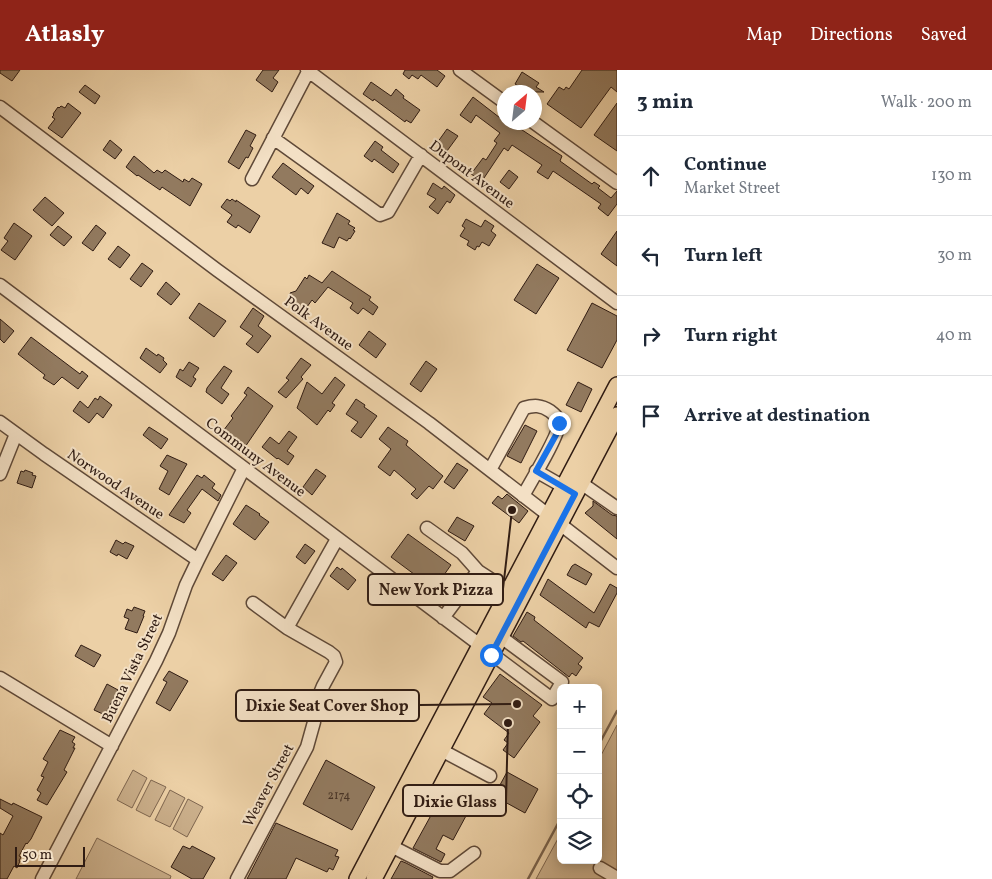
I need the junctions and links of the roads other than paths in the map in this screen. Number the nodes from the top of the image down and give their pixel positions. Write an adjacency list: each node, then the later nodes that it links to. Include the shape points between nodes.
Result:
1 (309, 70): 6 (street); 7 (street, Dupont Avenue)
2 (460, 70): 3 (street)
3 (497, 97)
4 (0, 106): 17 (street, Polk Avenue)
5 (542, 129): 9 (street)
6 (273, 138): 7 (street, via 380,215 388,212); 8 (street)
7 (421, 155): 11 (street, Dupont Avenue)
8 (252, 178)
9 (617, 183)
10 (0, 285): 16 (street, Communy Avenue)
11 (617, 303)
12 (617, 385): 20 (main road)
13 (617, 416): 20 (main road)
14 (0, 422): 15 (street, Norwood Avenue)
15 (16, 434): 19 (street); 26 (street, Norwood Avenue)
16 (244, 468): 25 (street, Communy Avenue); 26 (street, Buena Vista Street)
17 (490, 470): 18 (street, via 524,408 534,405 556,415 559,423); 21 (street, Polk Avenue)
18 (536, 471): 20 (street); 21 (street)
19 (0, 474)
20 (573, 488): 22 (street); 23 (main road)
21 (523, 496): 23 (street, Polk Avenue)
22 (617, 508)
23 (554, 520): 27 (street, Polk Avenue); 29 (main road); 33 (main road)
24 (427, 528): 28 (street, via 462,553)
25 (337, 539): 31 (street, Communy Avenue); 32 (street)
26 (198, 560): 36 (street, Buena Vista Street, via 169,633)
27 (617, 568)
28 (478, 571): 29 (street); 31 (street)
29 (509, 591): 34 (main road)
30 (253, 603): 32 (street)
31 (444, 618): 34 (street, Communy Avenue)
32 (288, 628): 44 (street, Weaver Street, via 329,652 336,662 314,708 314,722 307,746)
33 (500, 637): 34 (main road); 34 (street, Communy Avenue, via 562,682 552,699)
34 (486, 650): 37 (main road); 45 (main road)
35 (0, 678): 36 (street)
36 (112, 746): 43 (street, Buena Vista Street)
37 (441, 750): 38 (street); 39 (main road)
38 (490, 776)
39 (391, 846): 40 (street, via 440,871 450,871); 46 (main road)
40 (474, 853)
41 (600, 868): 42 (street)
42 (617, 878)
43 (42, 879)
44 (237, 879)
45 (358, 879)
46 (374, 879)

